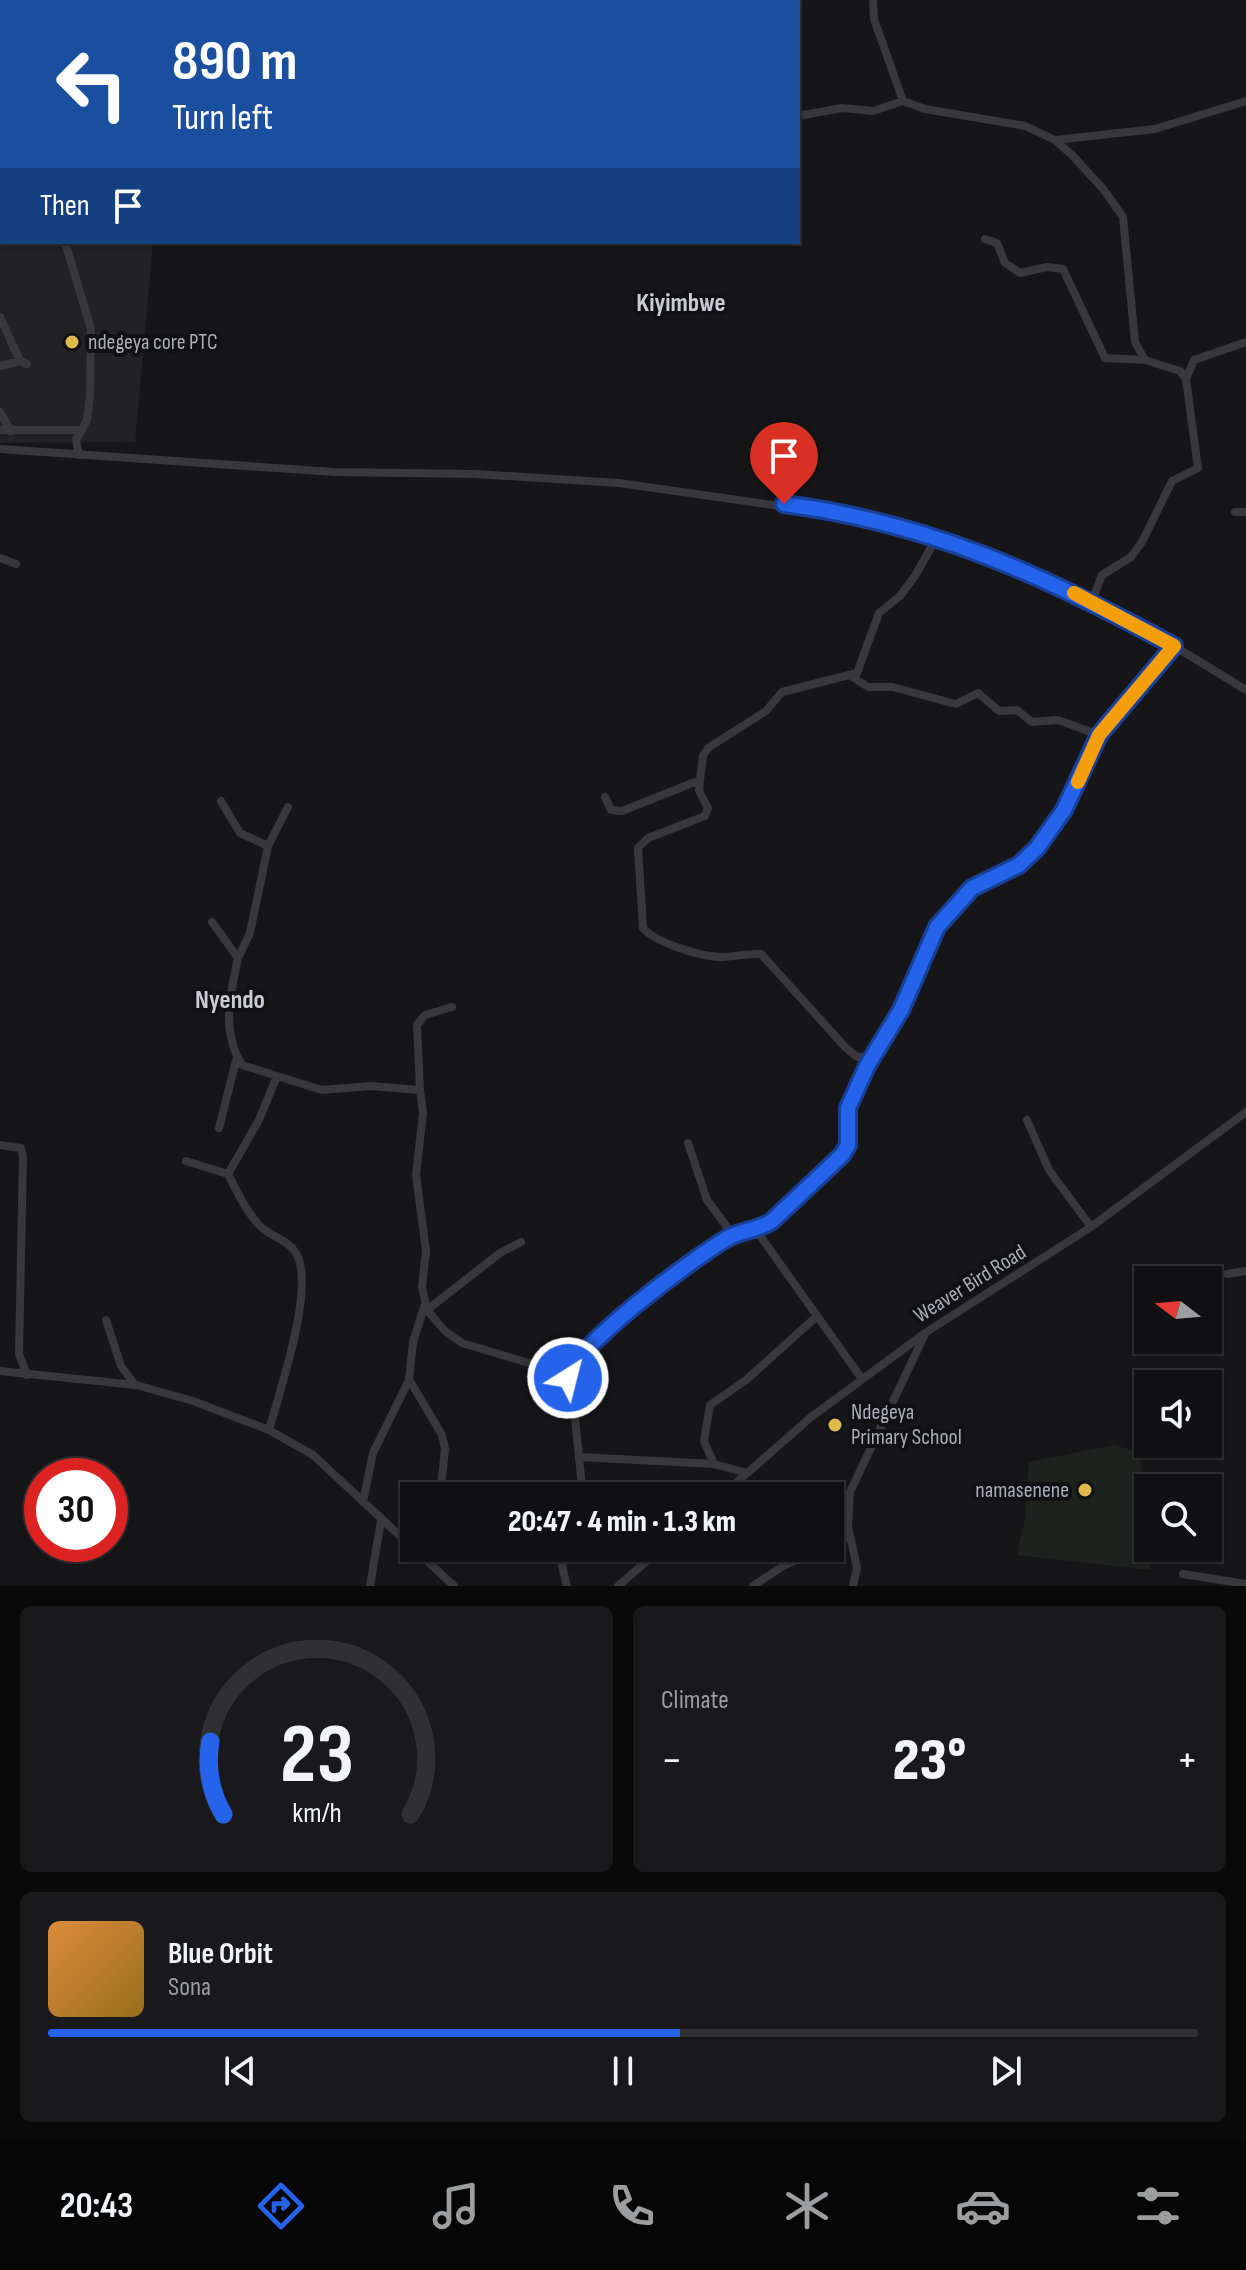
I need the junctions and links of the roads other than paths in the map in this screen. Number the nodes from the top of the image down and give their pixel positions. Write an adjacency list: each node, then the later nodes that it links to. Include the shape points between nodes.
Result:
1 (873, 0): 2 (street, via 874,19)
2 (903, 101): 4 (street, via 873,111 842,108); 5 (street, via 1025,126)
3 (1246, 101): 5 (street, via 1155,129)
4 (800, 116)
5 (1055, 140): 10 (street, via 1123,217 1135,342)
6 (985, 239): 10 (street, via 997,243 1005,263 1020,273 1063,269 1105,358)
7 (66, 244): 15 (street, via 91,329 90,396)
8 (0, 317): 11 (street, via 24,363)
9 (1246, 342): 12 (street, via 1194,360)
10 (1145, 360): 12 (street, via 1180,371)
11 (0, 366)
12 (1186, 379): 24 (street, via 1198,468 1175,476 1142,542 1131,557 1102,575)
13 (0, 412): 16 (street)
14 (0, 430): 16 (street)
15 (80, 430): 16 (street); 18 (street)
16 (11, 431)
17 (0, 449): 18 (street)
18 (79, 455): 21 (street, via 619,483 807,507)
19 (1235, 512): 20 (street)
20 (1246, 512)
21 (937, 537): 24 (street); 26 (street, via 900,596 879,613 860,670)
22 (0, 558): 23 (street)
23 (16, 564)
24 (1092, 601): 25 (street)
25 (1174, 646): 27 (street); 28 (street)
26 (851, 676): 28 (street, via 868,687 892,687 956,704 978,693 999,711 1017,710 1032,722 1058,720); 29 (street, via 782,692 766,711 708,748)
27 (1246, 690)
28 (1099, 735): 37 (street, via 1064,810 1037,848 1019,865 972,888 937,927 899,1016)
29 (700, 780): 30 (street, via 622,811 611,810); 37 (street, via 708,808 705,816 648,838 638,848 643,928 656,941 699,953 761,954 846,1048 857,1057)
30 (605, 797)
31 (221, 801): 33 (street, via 240,833)
32 (288, 807): 33 (street)
33 (268, 846): 35 (street, via 250,933)
34 (212, 922): 35 (street)
35 (238, 958): 38 (street, via 227,1030)
36 (452, 1007): 40 (street, via 425,1015 417,1025)
37 (874, 1055): 49 (street, via 848,1108 845,1152)
38 (237, 1056): 39 (street, via 246,1067); 43 (street)
39 (277, 1076): 40 (street, via 322,1090); 47 (street)
40 (420, 1090): 54 (street, via 423,1113 416,1175 426,1251)
41 (1246, 1112): 48 (street, Weaver Bird Road)
42 (1027, 1120): 48 (street, via 1049,1170)
43 (219, 1128)
44 (688, 1143): 50 (street, via 707,1200)
45 (0, 1145): 59 (street, via 15,1145 23,1156 19,1354)
46 (186, 1161): 47 (street)
47 (228, 1174): 64 (street, via 251,1215 294,1250 300,1265 292,1347)
48 (1091, 1227): 57 (street, Weaver Bird Road)
49 (756, 1230): 50 (street); 55 (street)
50 (733, 1235): 60 (street, via 622,1316 576,1361)
51 (521, 1242): 54 (street)
52 (1246, 1271): 53 (street)
53 (1227, 1274)
54 (426, 1307): 60 (street, via 462,1343 542,1363); 62 (street, via 415,1333)
55 (816, 1317): 61 (street); 66 (street, via 710,1405 704,1441)
56 (106, 1320): 63 (street, via 121,1366)
57 (925, 1333): 61 (street, Weaver Bird Road); 73 (street, via 850,1492)
58 (0, 1371): 59 (street)
59 (27, 1375): 63 (street)
60 (568, 1378): 65 (street)
61 (862, 1379): 67 (street, Weaver Bird Road)
62 (409, 1380): 68 (street, via 442,1435); 71 (street, via 373,1453)
63 (136, 1385): 64 (street)
64 (269, 1430): 71 (street, via 313,1455)
65 (580, 1457): 66 (street); 69 (street)
66 (714, 1464): 67 (street)
67 (747, 1473): 70 (street, Weaver Bird Road)
68 (441, 1482)
69 (582, 1482)
70 (737, 1482)
71 (363, 1502): 72 (street)
72 (381, 1520): 80 (street); 81 (street)
73 (850, 1535): 74 (street); 85 (street, via 857,1557)
74 (844, 1538)
75 (564, 1562): 82 (street)
76 (646, 1562): 83 (street)
77 (792, 1562): 84 (street)
78 (1183, 1574): 79 (street)
79 (1246, 1584)
80 (370, 1586)
81 (454, 1586)
82 (567, 1586)
83 (618, 1586)
84 (753, 1586)
85 (853, 1586)

